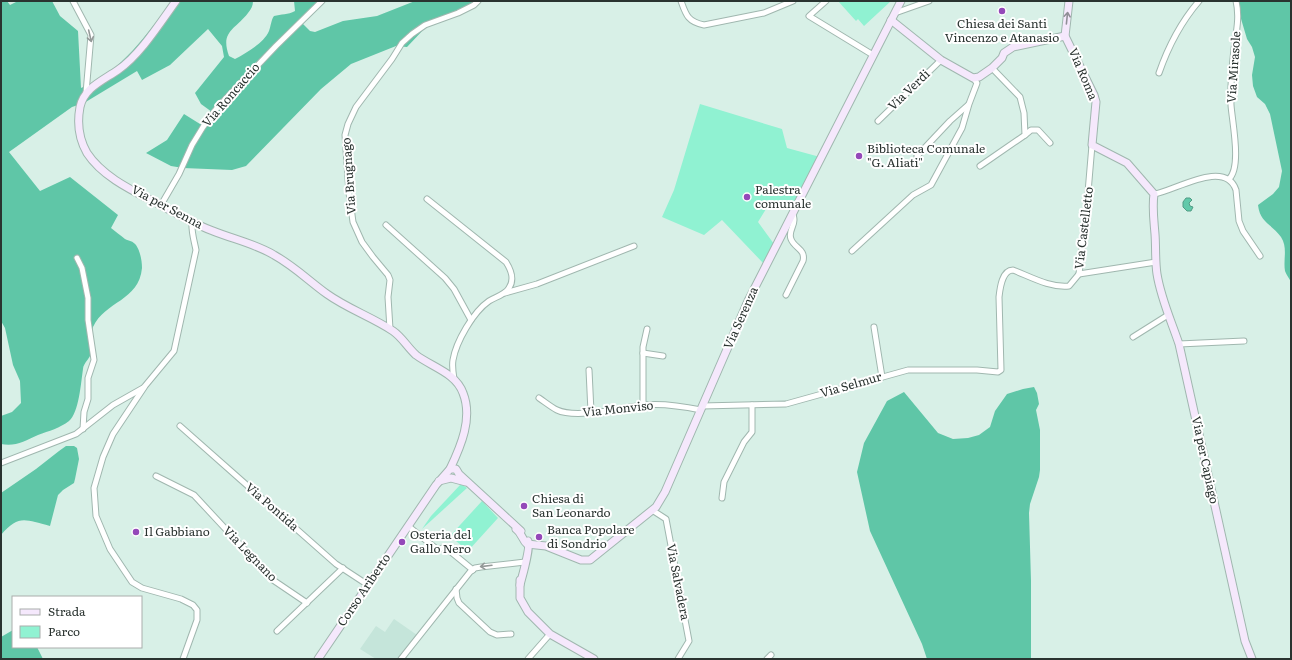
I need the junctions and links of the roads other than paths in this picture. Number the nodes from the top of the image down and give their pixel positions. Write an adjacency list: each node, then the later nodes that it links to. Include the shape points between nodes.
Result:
1 (73, 1): 21 (street, Via per Senna, one-way to 21, via 91,39)
2 (176, 1): 21 (street, via 129,60)
3 (322, 1): 32 (street, Via Roncaccio, via 217,108 192,145)
4 (478, 1): 47 (street, Via Brugnago, via 458,13 425,25 402,43 356,107 345,135 353,222 362,242 390,280)
5 (681, 1): 6 (street, via 686,16 694,23 704,25 764,13)
6 (793, 1)
7 (826, 1): 16 (street, via 809,16)
8 (900, 1): 13 (street, Via Serenza)
9 (929, 1): 13 (street)
10 (1069, 1): 15 (street, Via Roma, one-way to 10)
11 (1199, 1): 19 (street, via 1167,50)
12 (1236, 1): 29 (street, Via Mirasole, via 1238,12 1231,105 1235,145 1234,172)
13 (895, 13): 14 (street, Via Serenza)
14 (891, 20): 16 (street, Via Serenza); 17 (street)
15 (1065, 36): 18 (street, via 1013,47); 26 (street, Via Roma, via 1096,102)
16 (873, 56): 33 (street, Via Serenza)
17 (941, 60): 20 (street); 23 (street, Via Verdi)
18 (992, 68): 20 (street, via 980,77); 24 (street, via 1020,96)
19 (1159, 73)
20 (973, 78): 22 (street, via 977,83)
21 (86, 93): 32 (street, Via per Senna, via 78,123 87,152 98,166 114,178)
22 (969, 104): 27 (street); 37 (street, via 962,128 931,185 913,195)
23 (878, 121)
24 (1025, 135): 25 (street, via 1031,130 1038,130); 28 (street)
25 (1050, 143)
26 (1092, 145): 30 (street, via 1127,163); 41 (street, Via Castelletto)
27 (917, 156)
28 (980, 166)
29 (1229, 179): 30 (street, via 1205,178); 38 (street, via 1236,190 1243,232)
30 (1154, 194): 40 (street)
31 (427, 199): 42 (street, via 506,262 510,268 512,282)
32 (161, 205): 34 (street, Via per Senna)
33 (793, 213): 43 (street, via 791,240 804,256); 62 (street, Via Serenza, via 748,301)
34 (192, 222): 47 (street, Via per Senna, via 273,254 337,301); 58 (street, via 191,230 196,250 174,351)
35 (386, 225): 45 (street, via 445,278)
36 (634, 246): 42 (street, via 537,284)
37 (852, 251)
38 (1260, 256)
39 (77, 258): 65 (street, via 82,268 88,298 88,320 94,360 88,378 88,399)
40 (1156, 262): 41 (street); 44 (street, Via per Capiago)
41 (1079, 274): 55 (street, Via Castelletto, via 1069,286 1052,286 1014,270 1006,273 999,297)
42 (504, 293): 45 (street, via 481,307)
43 (786, 295)
44 (1168, 314): 49 (street); 51 (street, Via per Capiago)
45 (471, 320): 57 (street, via 455,350 452,361)
46 (874, 328): 56 (street)
47 (390, 329): 57 (street, Via per Senna, via 417,355)
48 (647, 329): 52 (street)
49 (1133, 337)
50 (1244, 341): 51 (street)
51 (1179, 344): 90 (street, Via per Capiago, via 1245,641)
52 (643, 353): 53 (street); 60 (street)
53 (663, 356)
54 (589, 370): 63 (street)
55 (1001, 370): 56 (street, Via Selmur, via 908,370)
56 (882, 377): 61 (street, Via Selmur, via 786,404)
57 (454, 379): 67 (street, via 463,391 468,407)
58 (145, 386): 65 (street, via 113,405); 84 (street, via 112,434 103,457 94,488 96,516 110,549 132,582 142,588 181,599 197,610 197,620)
59 (539, 398): 63 (street, Via Monviso, via 558,410)
60 (643, 405): 62 (street, Via Monviso, via 667,404); 63 (street, Via Monviso)
61 (752, 405): 62 (street, Via Selmur); 69 (street, via 752,432 744,442 724,482)
62 (701, 408): 70 (street, Via Serenza, via 665,492)
63 (591, 412)
64 (180, 426): 76 (street, Via Pontida)
65 (83, 429): 66 (street)
66 (1, 463)
67 (454, 474): 71 (street, via 468,483); 72 (street, Corso Ariberto, via 439,481)
68 (156, 476): 80 (street, Via Legnano, via 194,495 273,580)
69 (722, 498)
70 (652, 510): 74 (street, Via Serenza, via 590,560 581,560 546,546); 89 (street, Via Salvadera, via 666,519 689,641)
71 (511, 522): 73 (street); 74 (street, via 525,534)
72 (408, 526): 77 (street, via 438,550 445,548); 78 (street, Corso Ariberto)
73 (516, 529): 74 (street, via 525,542); 75 (street, via 524,547)
74 (530, 544): 75 (street)
75 (524, 562): 77 (street, one-way to 77); 83 (street, via 520,598 528,612)
76 (343, 568): 78 (street, Via Pontida); 80 (street)
77 (473, 570): 79 (street)
78 (368, 585): 85 (street, Corso Ariberto)
79 (456, 589): 82 (street, via 459,603 490,632 497,635); 86 (street)
80 (307, 602): 81 (street)
81 (277, 631)
82 (511, 634)
83 (550, 634): 87 (street); 88 (street)
84 (183, 659)
85 (318, 659)
86 (401, 659)
87 (528, 659)
88 (594, 659)
89 (678, 659)
90 (1252, 659)

